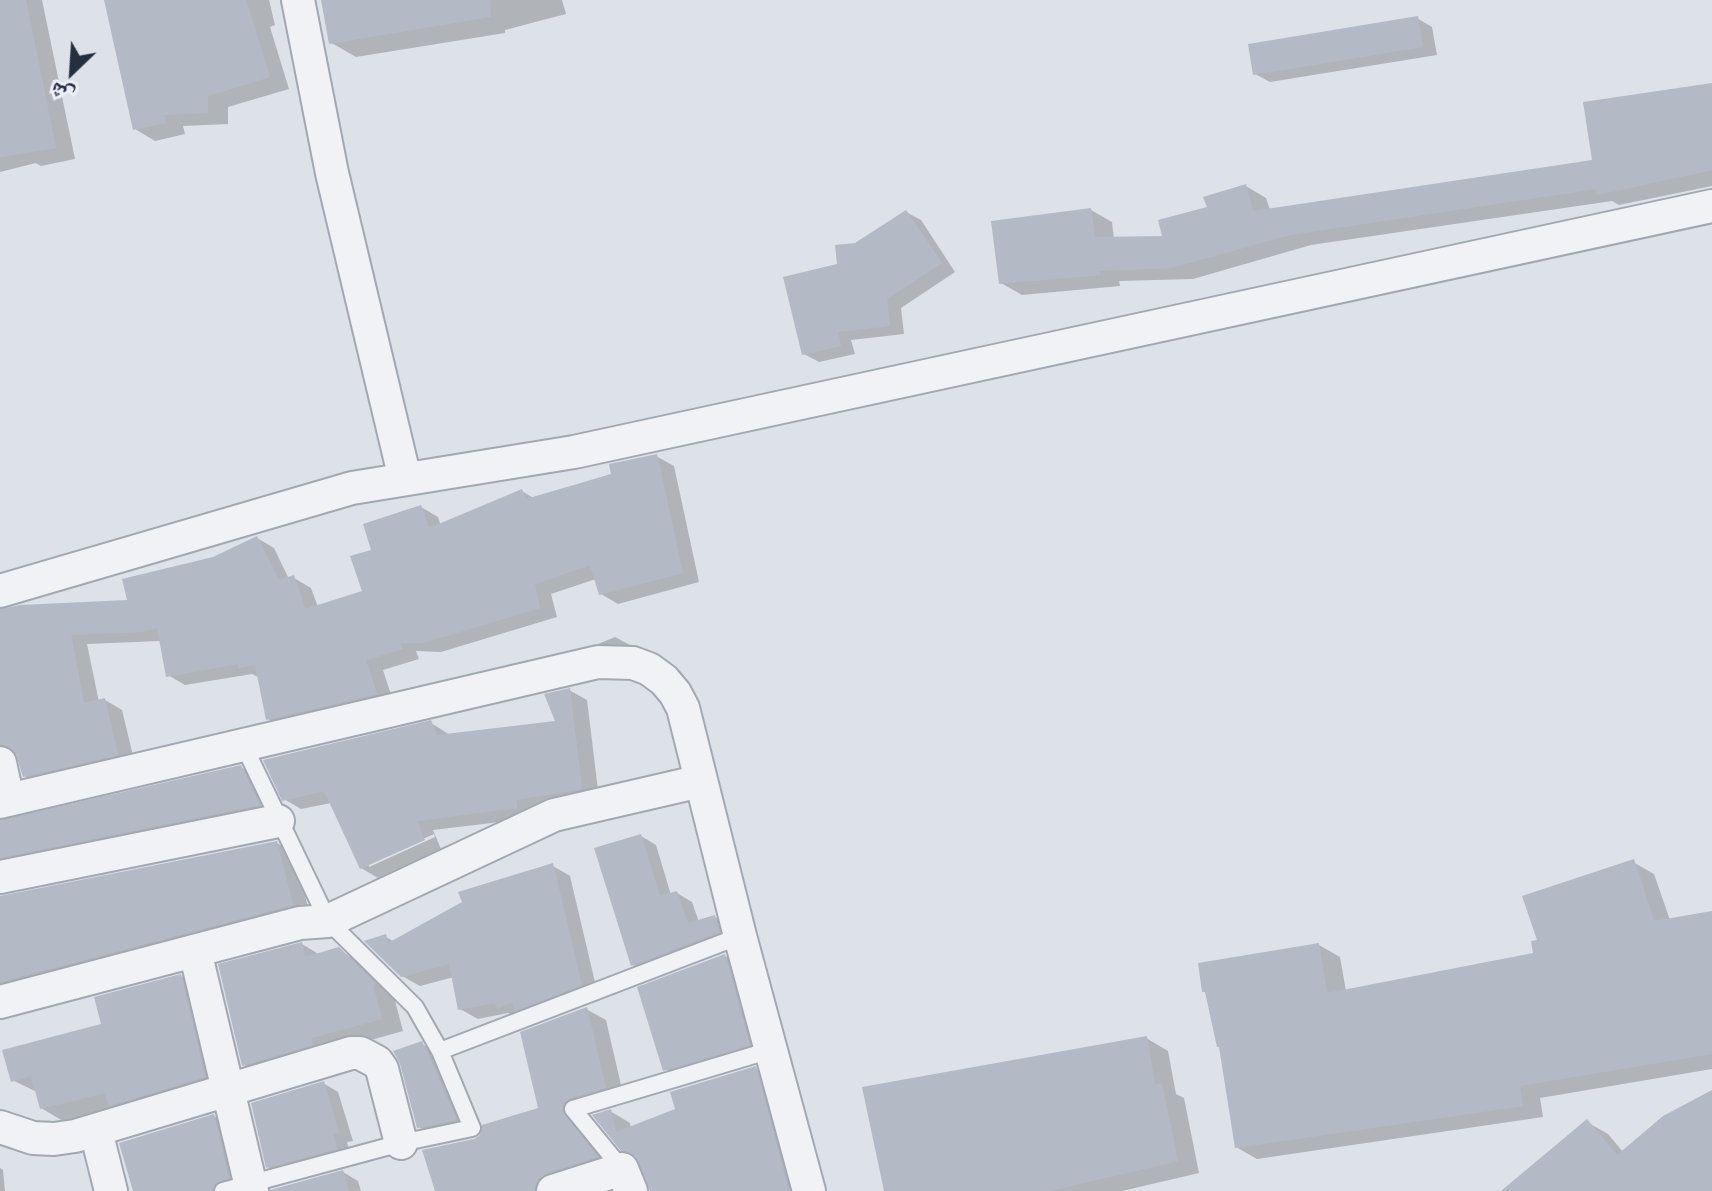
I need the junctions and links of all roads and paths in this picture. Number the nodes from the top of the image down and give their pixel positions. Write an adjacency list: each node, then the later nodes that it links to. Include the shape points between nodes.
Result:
1 (298, 0): 3 (street, via 332,173)
2 (1712, 206): 3 (street, via 590,449)
3 (405, 479): 4 (street, via 352,488)
4 (0, 591)
5 (243, 744): 7 (street, via 616,661 649,669 675,693); 8 (street); 9 (lane)
6 (0, 763): 8 (street)
7 (701, 781): 11 (street, via 554,815); 12 (street)
8 (4, 801)
9 (278, 821): 10 (street); 11 (lane)
10 (0, 877)
11 (328, 921): 13 (street, via 300,923); 16 (lane, via 415,1007)
12 (740, 936): 15 (street); 16 (lane)
13 (195, 951): 14 (street); 17 (street)
14 (0, 1002)
15 (771, 1050): 21 (lane, via 573,1109); 25 (street)
16 (440, 1051): 20 (lane, via 472,1128)
17 (230, 1090): 19 (street); 20 (street, via 360,1053 382,1069); 22 (street)
18 (0, 1127): 19 (street, via 54,1139)
19 (96, 1131): 23 (street)
20 (401, 1143): 22 (lane)
21 (627, 1180): 24 (street)
22 (242, 1189)
23 (111, 1191)
24 (553, 1191)
25 (809, 1191)

